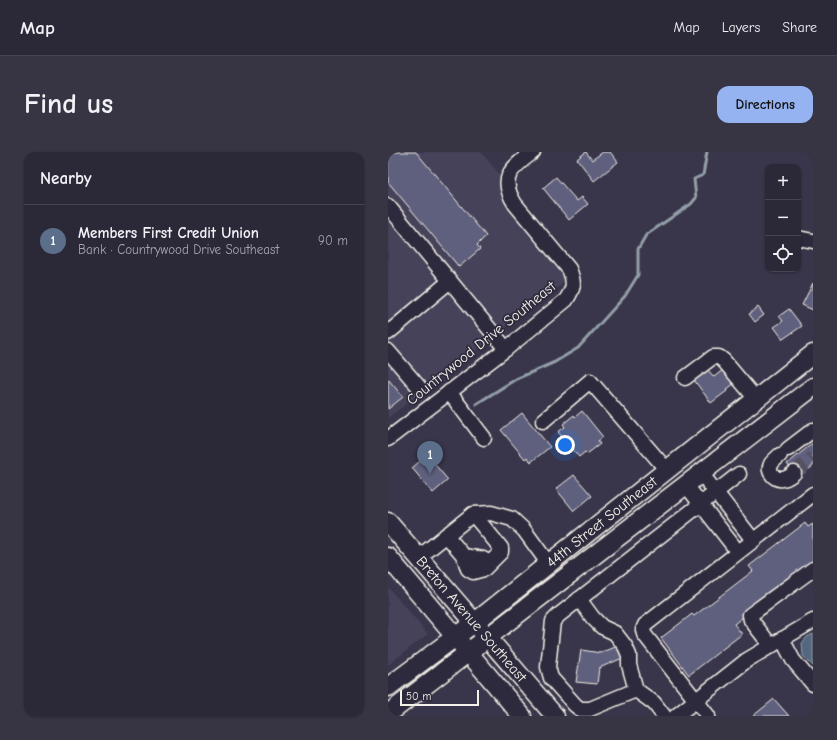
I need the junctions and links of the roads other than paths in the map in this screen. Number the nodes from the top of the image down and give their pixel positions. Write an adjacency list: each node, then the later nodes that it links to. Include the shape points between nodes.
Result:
1 (532, 152): 7 (street, Countrywood Drive Southeast, via 513,167 507,180 508,194 569,269 574,280 572,291 566,300)
2 (389, 208): 5 (street)
3 (801, 239): 4 (street)
4 (813, 241)
5 (450, 280): 6 (street); 7 (street)
6 (388, 333)
7 (506, 349): 13 (street, Countrywood Drive Southeast)
8 (388, 351): 12 (street)
9 (813, 354): 14 (main road, 44th Street Southeast)
10 (685, 378): 14 (street, via 713,357 720,356)
11 (813, 386): 21 (main road, 44th Street Southeast)
12 (419, 388)
13 (449, 392): 17 (street); 18 (street, Countrywood Drive Southeast)
14 (756, 399): 19 (main road, 44th Street Southeast)
15 (543, 421): 20 (street, via 590,381)
16 (813, 430): 22 (street, via 784,452 769,469 771,474 779,479)
17 (484, 438)
18 (388, 439)
19 (694, 448): 20 (main road, 44th Street Southeast); 24 (main road, via 683,477)
20 (666, 469): 28 (main road, via 670,483); 36 (main road, 44th Street Southeast)
21 (701, 473): 24 (main road, 44th Street Southeast); 25 (street)
22 (794, 473)
23 (739, 474): 25 (street)
24 (686, 485): 27 (street); 28 (main road, 44th Street Southeast)
25 (716, 492): 27 (street); 32 (street)
26 (813, 494): 32 (street)
27 (701, 504): 33 (street); 38 (street)
28 (658, 507): 42 (main road, 44th Street Southeast)
29 (473, 514): 31 (street); 31 (street, via 501,548 501,552 484,569 473,572 468,569 464,556); 36 (street, via 491,513 512,519 524,530)
30 (392, 527): 35 (main road, Breton Avenue Southeast)
31 (446, 535): 35 (street)
32 (753, 540): 33 (street)
33 (738, 552): 48 (street, via 647,623 643,630)
34 (388, 557): 41 (main road, Breton Avenue Southeast)
35 (418, 558): 40 (main road, Breton Avenue Southeast)
36 (548, 563): 40 (main road, 44th Street Southeast)
37 (813, 569): 43 (street, via 750,615 751,620)
38 (579, 599): 47 (street, via 593,618 602,627 615,633 625,646 630,655 629,665); 47 (street, via 553,621 548,667 551,678 580,709 590,709)
39 (813, 621): 43 (street)
40 (474, 622): 41 (main road, 44th Street Southeast); 42 (main road, Breton Avenue Southeast)
41 (455, 636): 44 (main road, Breton Avenue Southeast); 46 (main road, 44th Street Southeast)
42 (487, 638): 44 (main road, 44th Street Southeast); 51 (main road, Breton Avenue Southeast)
43 (777, 642): 45 (street); 48 (street, via 747,660)
44 (469, 652): 49 (main road, 44th Street Southeast); 50 (main road, Breton Avenue Southeast)
45 (813, 684)
46 (388, 687)
47 (636, 690): 52 (street)
48 (695, 700): 53 (street); 54 (street)
49 (388, 714)
50 (522, 716)
51 (555, 716)
52 (664, 716)
53 (676, 716)
54 (708, 716)

